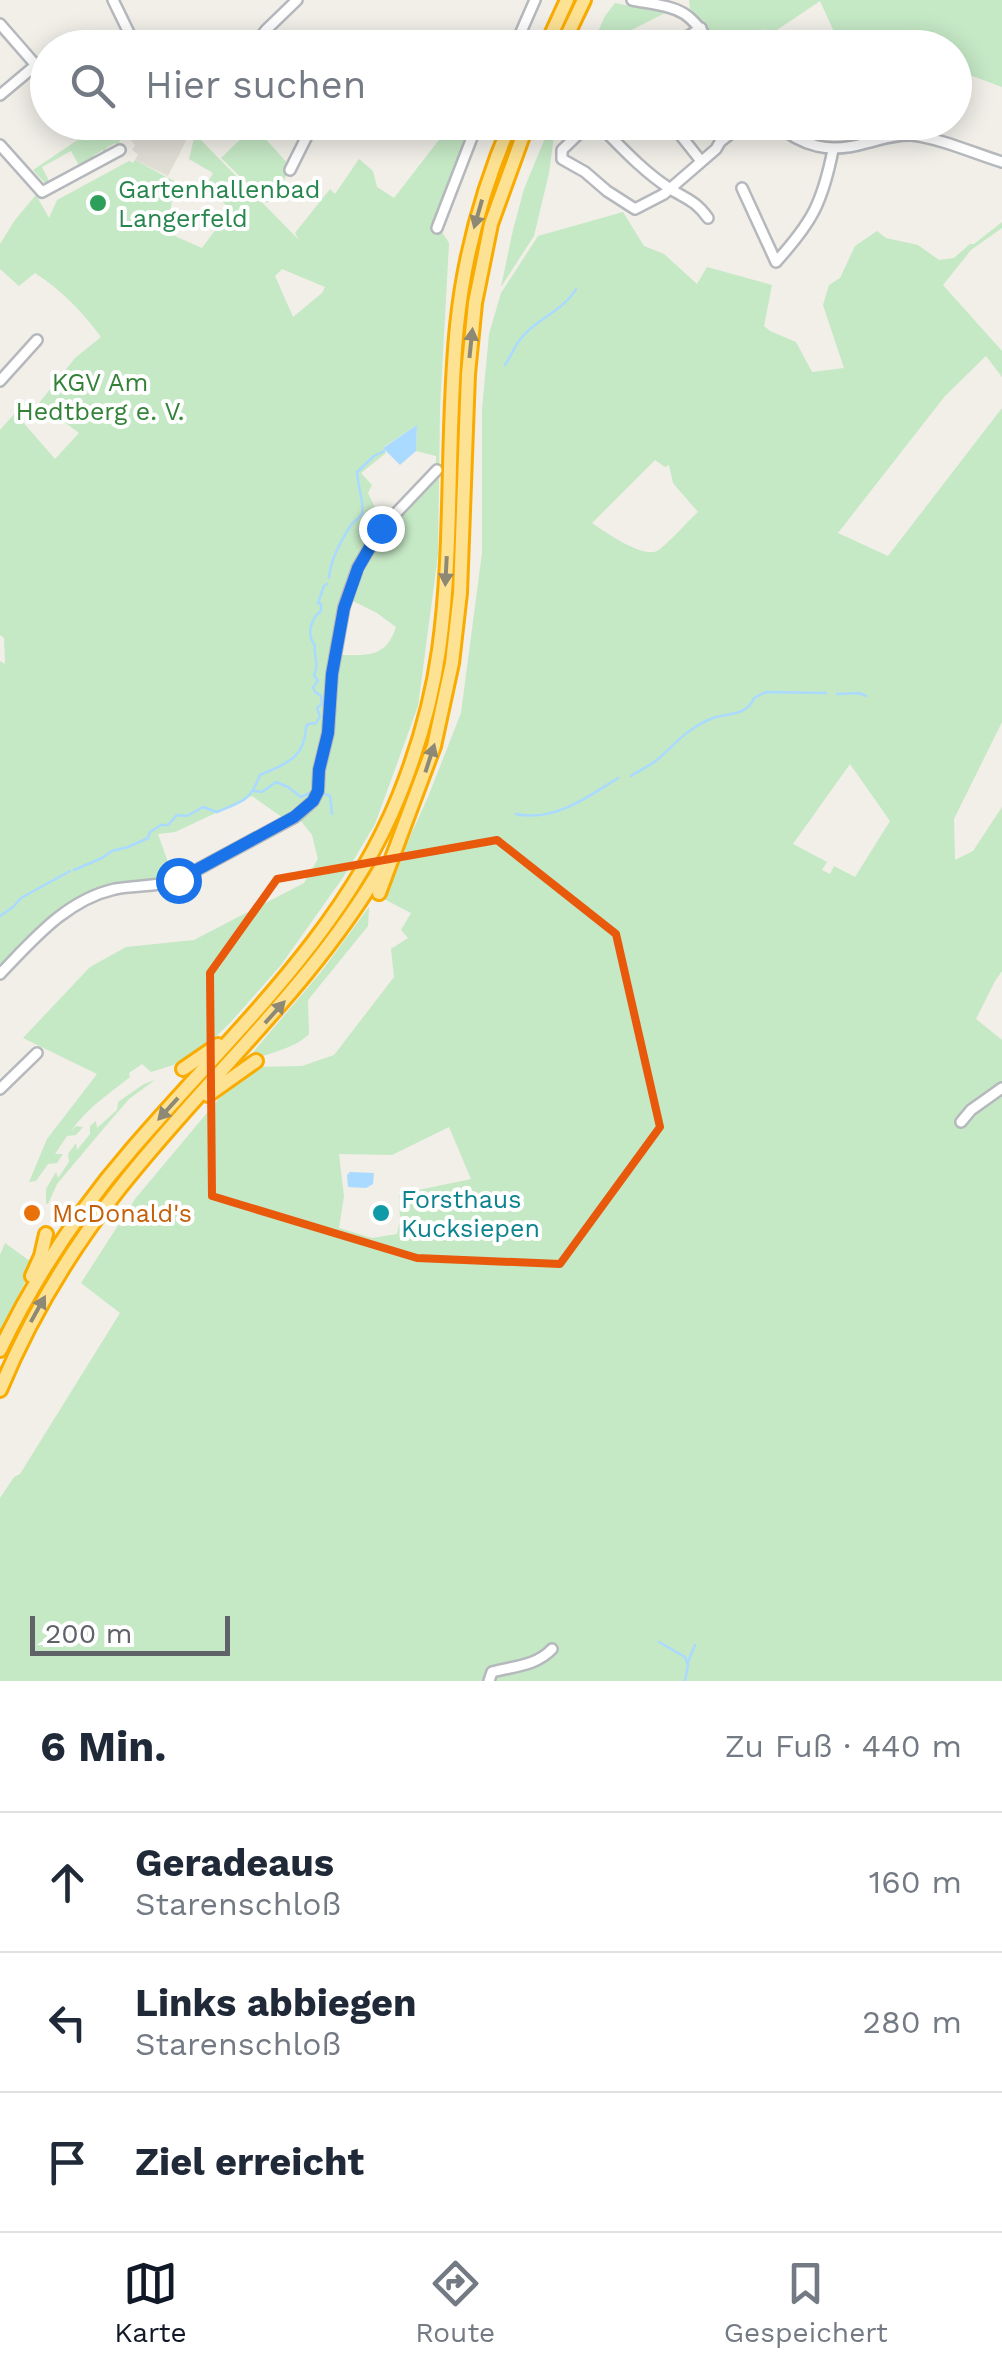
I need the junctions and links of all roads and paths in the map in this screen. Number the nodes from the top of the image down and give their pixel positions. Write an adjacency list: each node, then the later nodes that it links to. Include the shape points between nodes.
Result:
1 (112, 0): 9 (street)
2 (297, 0): 10 (street)
3 (535, 0): 11 (street)
4 (567, 0): 12 (highway)
5 (584, 0): 13 (highway)
6 (632, 0): 8 (street, via 677,9)
7 (0, 24): 15 (street)
8 (700, 28): 14 (street)
9 (127, 30)
10 (266, 30)
11 (522, 30)
12 (553, 30)
13 (570, 30)
14 (697, 30)
15 (30, 58)
16 (30, 70): 17 (street)
17 (0, 95)
18 (305, 140): 34 (street)
19 (471, 140): 38 (street)
20 (504, 140): 41 (highway, one-way to 41, via 462,284)
21 (521, 140): 42 (highway, one-way to 21, via 434,746 452,663 475,302 485,246)
22 (572, 140): 35 (street, via 562,158 635,209)
23 (616, 140): 35 (street)
24 (684, 140): 32 (street)
25 (723, 140): 32 (street)
26 (801, 140): 31 (street)
27 (876, 140): 31 (street)
28 (927, 140): 33 (street)
29 (0, 145): 30 (street, via 42,192)
30 (120, 150)
31 (833, 150): 36 (street, via 815,213 776,262)
32 (701, 161): 35 (street)
33 (1002, 162)
34 (290, 170)
35 (670, 188): 37 (street)
36 (742, 188)
37 (708, 218)
38 (437, 228)
39 (37, 340): 40 (street)
40 (0, 380)
41 (444, 472): 44 (street, via 381,528 358,568 344,608 313,801 178,880 121,888 72,908); 45 (highway, one-way to 45, via 446,582 414,756 386,827 348,894)
42 (397, 842): 43 (highway); 51 (highway, one-way to 42, via 324,955)
43 (379, 893)
44 (0, 974)
45 (233, 1036): 48 (highway); 54 (highway, one-way to 54, via 100,1187)
46 (37, 1053): 50 (street)
47 (256, 1061): 51 (highway)
48 (183, 1069)
49 (1002, 1088): 52 (street)
50 (0, 1089)
51 (186, 1110): 56 (highway, one-way to 51, via 58,1274)
52 (962, 1122)
53 (46, 1234): 54 (highway)
54 (19, 1311): 55 (highway)
55 (0, 1350)
56 (0, 1390)
57 (552, 1649): 58 (street, via 535,1662 492,1672)
58 (489, 1681)

